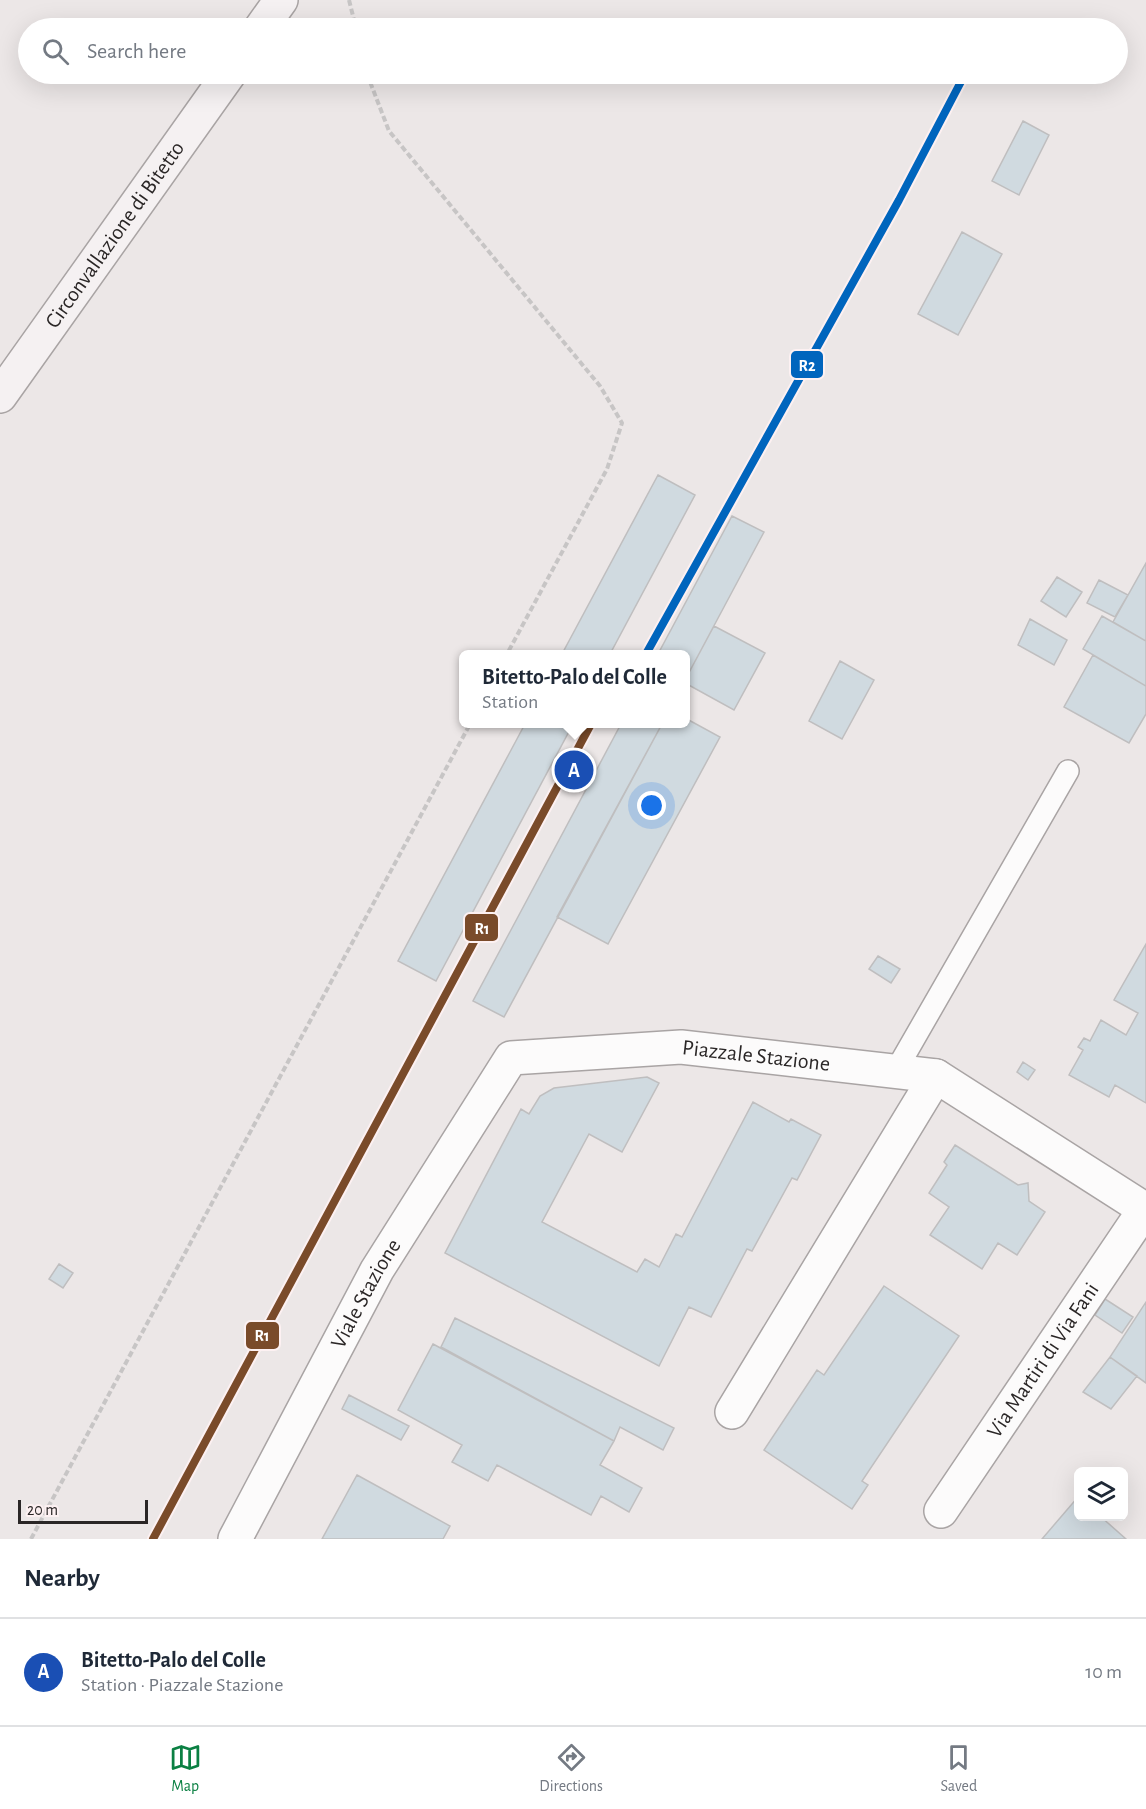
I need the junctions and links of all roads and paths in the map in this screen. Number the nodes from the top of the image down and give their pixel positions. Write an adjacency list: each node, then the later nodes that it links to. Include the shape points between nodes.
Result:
1 (281, 0): 3 (main road)
2 (349, 0): 4 (path)
3 (268, 18)
4 (354, 18)
5 (222, 84): 7 (main road, Circonvallazione di Bitetto)
6 (371, 84): 8 (path, via 389,131 600,386 622,423 607,469)
7 (0, 396)
8 (509, 650)
9 (467, 728): 17 (path)
10 (1068, 771): 12 (lane)
11 (511, 1058): 12 (street, Piazzale Stazione, via 681,1047); 18 (street, Viale Stazione, via 377,1270)
12 (895, 1072): 13 (street, Piazzale Stazione)
13 (936, 1076): 14 (street, Piazzale Stazione); 15 (street)
14 (1146, 1210): 16 (street, Via Martiri di Via Fani)
15 (732, 1412)
16 (941, 1511)
17 (31, 1539)
18 (235, 1539)

